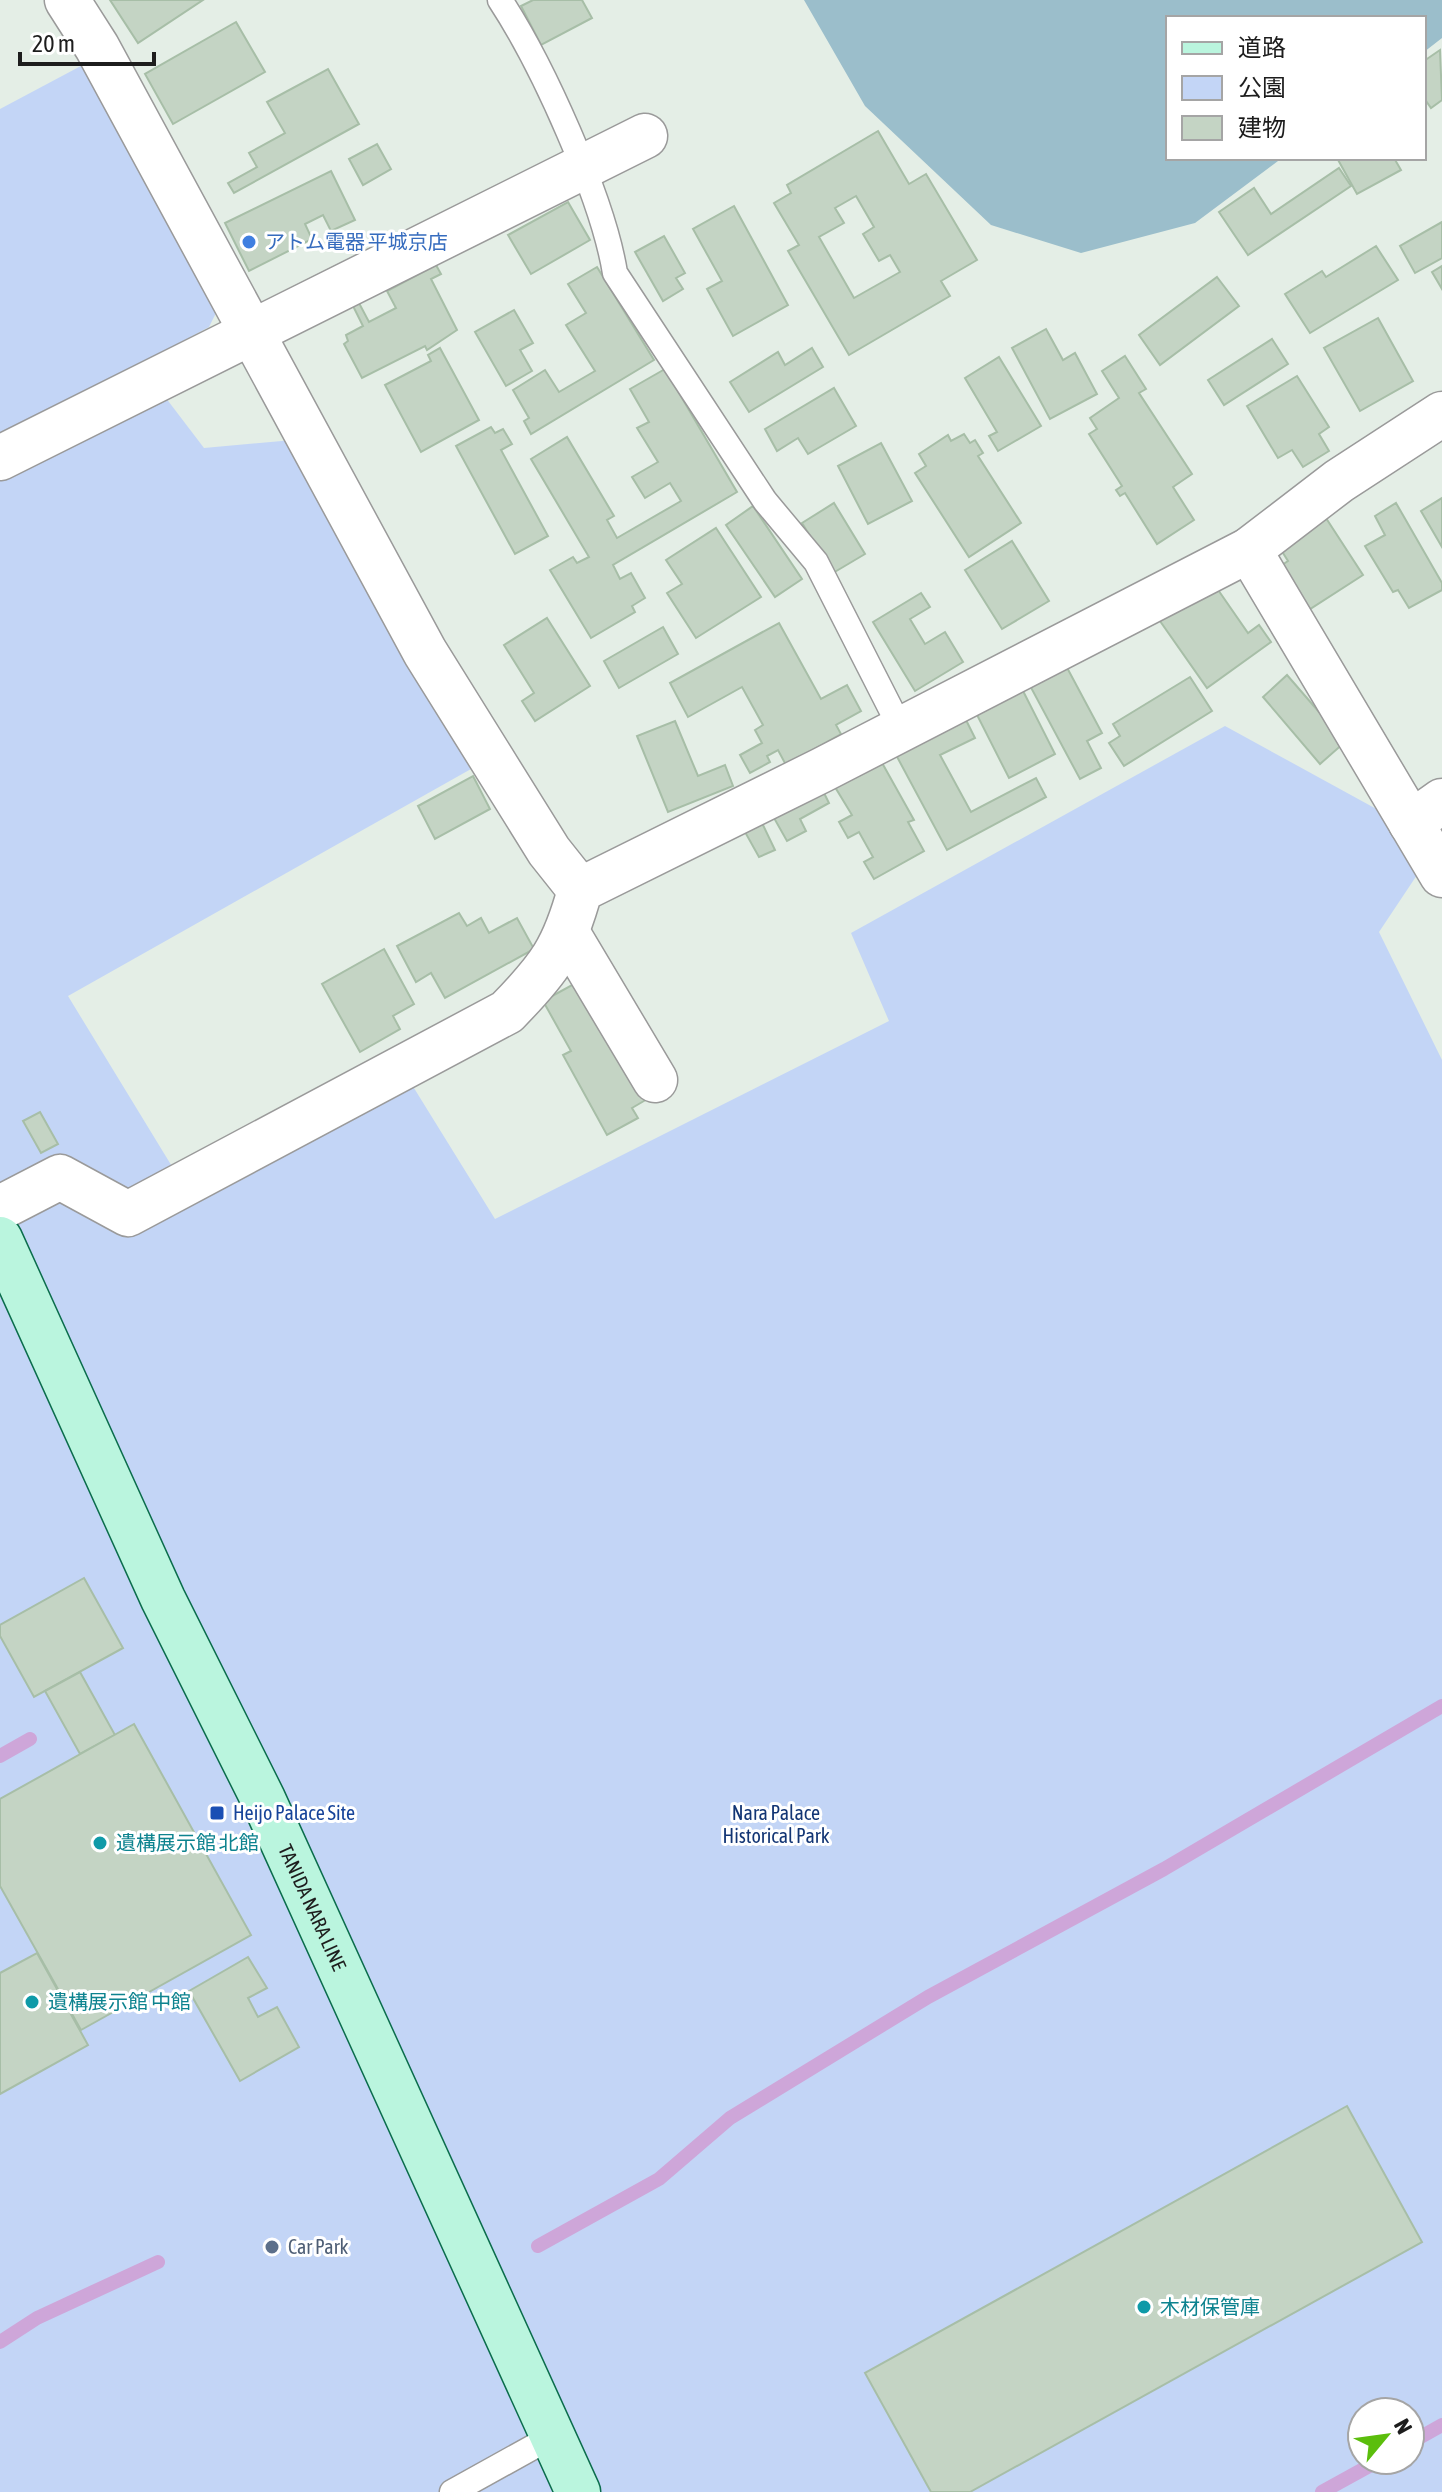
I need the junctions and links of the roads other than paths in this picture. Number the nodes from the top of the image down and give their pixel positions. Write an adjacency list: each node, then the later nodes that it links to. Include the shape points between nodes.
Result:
1 (67, 0): 5 (street)
2 (500, 0): 4 (lane, via 522,35)
3 (645, 136): 4 (street)
4 (582, 169): 5 (street); 9 (lane, via 615,273 765,501 816,562)
5 (253, 333): 7 (street); 12 (street, via 425,652 549,851)
6 (1442, 414): 8 (street, via 1339,481)
7 (0, 458)
8 (1249, 550): 9 (street); 10 (street)
9 (900, 727): 12 (street)
10 (1427, 812): 11 (street)
11 (1442, 875)
12 (580, 890): 13 (street)
13 (568, 934): 14 (street); 15 (street, via 546,972 507,1012 128,1214 60,1177)
14 (655, 1080)
15 (0, 1208)
16 (0, 1239): 17 (main road, TANIDA NARA LINE)
17 (553, 2436): 18 (lane); 19 (main road, TANIDA NARA LINE)
18 (452, 2492)
19 (578, 2492)

